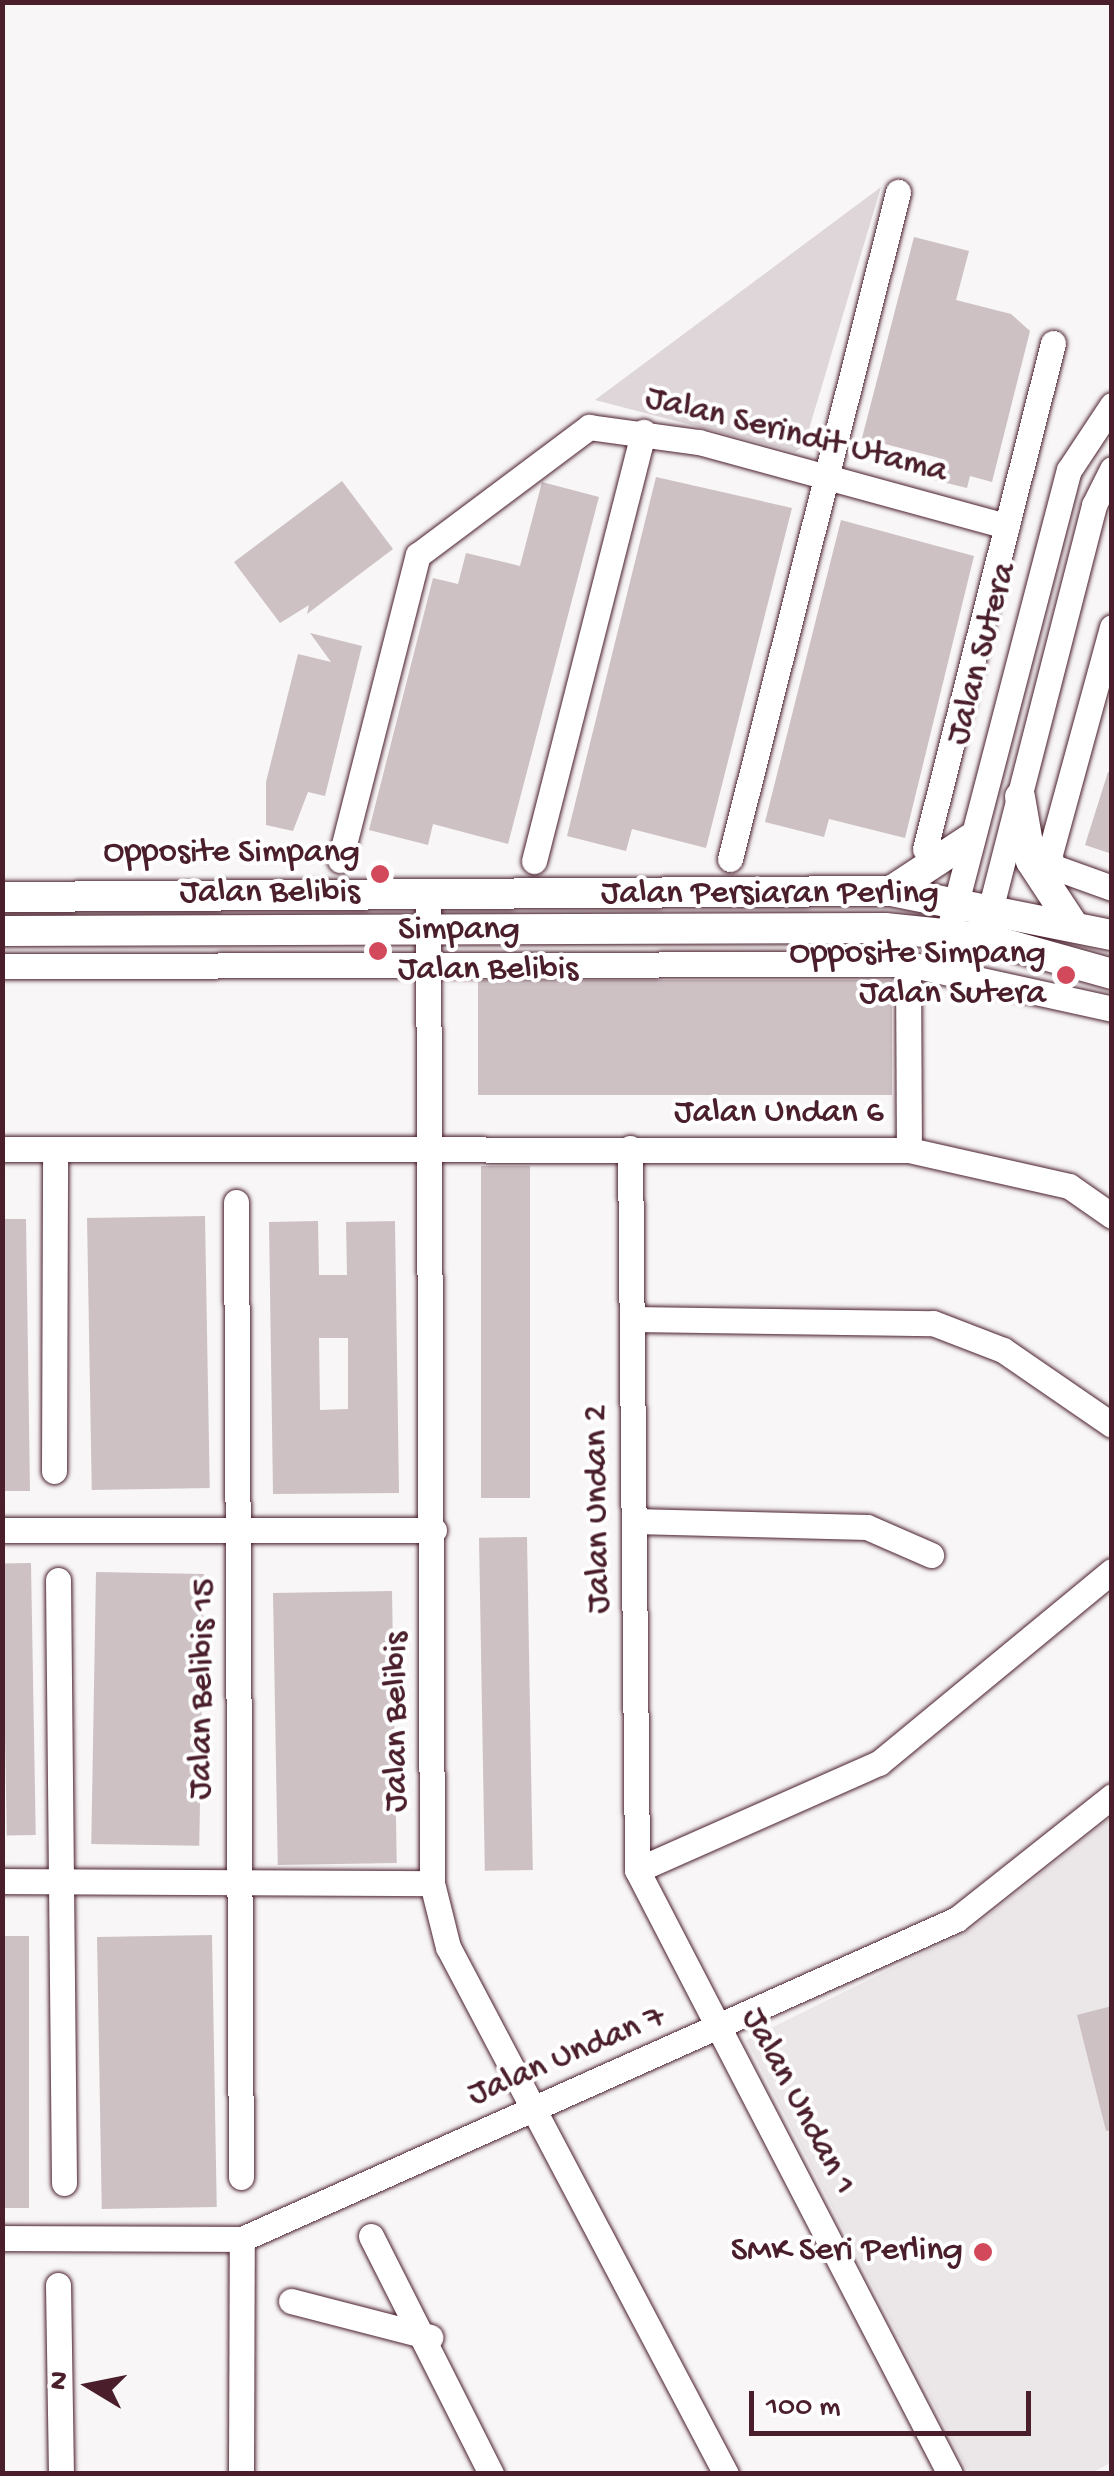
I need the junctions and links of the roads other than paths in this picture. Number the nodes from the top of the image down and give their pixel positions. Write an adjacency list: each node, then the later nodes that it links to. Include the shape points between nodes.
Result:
1 (898, 192): 6 (street)
2 (1053, 343): 9 (street)
3 (1112, 405): 8 (street, Jalan Sutera, via 1069,470)
4 (643, 432): 6 (street, Jalan Serindit Utama); 16 (street, Jalan Serindit Utama, via 589,426 426,548 414,564); 18 (street)
5 (1112, 469): 7 (street, Jalan Sutera)
6 (826, 480): 9 (street, Jalan Serindit Utama); 17 (street)
7 (1102, 508): 13 (street, Jalan Sutera)
8 (1054, 519): 9 (street); 10 (street, Jalan Sutera)
9 (1007, 526): 10 (street); 15 (street)
10 (1046, 554): 14 (street, Jalan Sutera)
11 (1112, 627): 12 (street)
12 (1102, 692): 19 (street, via 1050,866)
13 (1020, 796): 24 (street, Jalan Sutera); 25 (main road, via 1031,861)
14 (970, 839): 20 (main road, via 927,876); 23 (street, Jalan Sutera)
15 (925, 849)
16 (340, 860)
17 (730, 860)
18 (534, 862)
19 (1112, 888)
20 (891, 890): 22 (main road, Jalan Persiaran Perling); 23 (main road, Jalan Persiaran Perling)
21 (2, 898): 22 (main road, Jalan Persiaran Perling)
22 (428, 899): 28 (street, Jalan Belibis)
23 (957, 899): 24 (main road, Jalan Persiaran Perling); 27 (street, Jalan Sutera)
24 (991, 907): 25 (main road, Jalan Persiaran Perling); 30 (street, Jalan Sutera)
25 (1071, 922): 29 (main road, Jalan Persiaran Perling)
26 (2, 931): 28 (main road, Jalan Persiaran Perling)
27 (949, 932): 28 (main road, Jalan Persiaran Perling); 30 (main road, Jalan Persiaran Perling)
28 (428, 933): 31 (street, Jalan Belibis)
29 (1112, 934)
30 (984, 938): 34 (main road, Jalan Persiaran Perling)
31 (431, 964): 32 (street); 33 (street); 36 (street, Jalan Belibis)
32 (908, 964): 35 (street); 40 (street)
33 (2, 966)
34 (1112, 974)
35 (1112, 1009)
36 (432, 1148): 37 (street, Jalan Undan 6); 39 (street, Jalan Undan 6); 49 (street, Jalan Belibis)
37 (630, 1148): 40 (street, Jalan Undan 6); 43 (street, Jalan Undan 2)
38 (2, 1149): 39 (street, Jalan Undan 6)
39 (55, 1149): 45 (street)
40 (910, 1150): 42 (street, Jalan Undan 6, via 1069,1186)
41 (236, 1202): 48 (street, Jalan Belibis 15)
42 (1112, 1216)
43 (632, 1319): 44 (street, via 932,1323 1003,1350); 46 (street, Jalan Undan 2)
44 (1112, 1425)
45 (54, 1471)
46 (634, 1521): 50 (street, via 867,1527); 54 (street, Jalan Undan 2)
47 (2, 1530): 48 (street)
48 (241, 1530): 49 (street); 57 (street, Jalan Belibis 15)
49 (434, 1530): 58 (street, Jalan Belibis)
50 (931, 1555)
51 (1112, 1571): 54 (street, via 879,1763)
52 (58, 1580): 56 (street)
53 (1112, 1796): 59 (street, Jalan Undan 7, via 957,1919)
54 (637, 1870): 59 (street, Jalan Undan 1)
55 (2, 1881): 56 (street)
56 (68, 1881): 57 (street); 62 (street)
57 (237, 1882): 58 (street); 61 (street, Jalan Belibis 15)
58 (432, 1883): 60 (street, Jalan Belibis, via 448,1947)
59 (722, 2031): 60 (street, Jalan Undan 7); 73 (street, Jalan Undan 1)
60 (532, 2104): 65 (street, Jalan Undan 7); 72 (street, Jalan Belibis)
61 (242, 2177)
62 (64, 2182)
63 (371, 2236): 68 (street)
64 (2, 2238): 65 (street, Jalan Undan 7)
65 (242, 2239): 70 (street)
66 (58, 2284): 69 (street)
67 (291, 2302): 68 (street)
68 (430, 2337): 71 (street)
69 (61, 2474)
70 (241, 2474)
71 (491, 2474)
72 (726, 2474)
73 (950, 2474)

